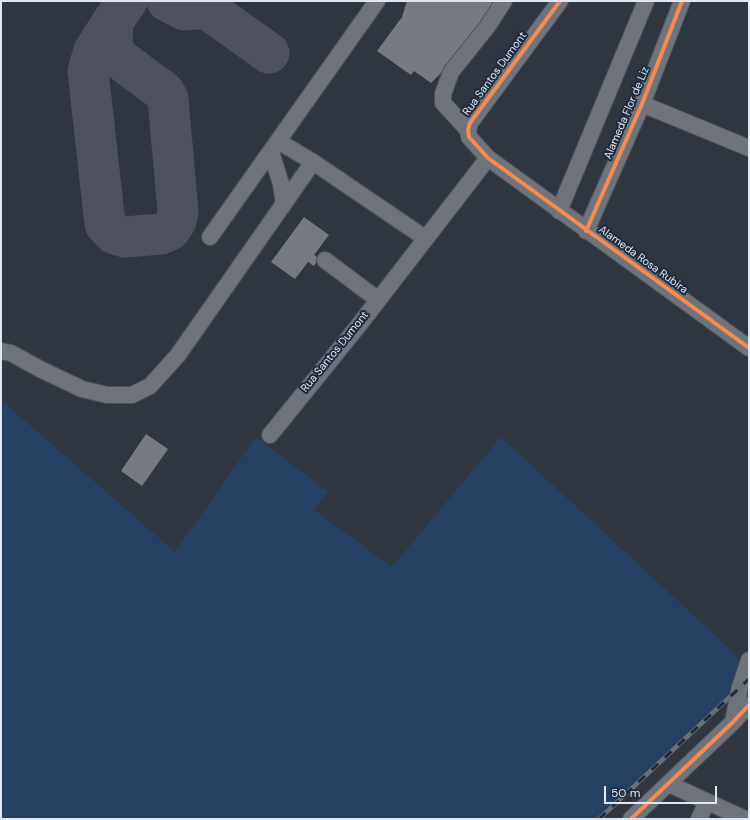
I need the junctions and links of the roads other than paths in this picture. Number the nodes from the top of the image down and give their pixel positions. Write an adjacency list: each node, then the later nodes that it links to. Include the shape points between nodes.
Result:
1 (377, 1): 8 (street)
2 (504, 1): 7 (street, via 451,72 442,94 443,103)
3 (560, 1): 7 (street, Rua Santos Dumont, via 470,122)
4 (646, 1): 13 (street)
5 (682, 1): 6 (street, Alameda Flor de Liz)
6 (642, 104): 9 (street); 14 (street, Alameda Flor de Liz)
7 (468, 130): 10 (street, Rua Santos Dumont, via 469,138)
8 (275, 147): 11 (street); 12 (street); 15 (street)
9 (749, 148)
10 (488, 158): 13 (street, Alameda Rosa Rubira); 16 (street, Rua Santos Dumont)
11 (313, 162): 12 (street); 16 (street)
12 (284, 204): 20 (street, via 178,354 150,386 132,394 107,395 82,389 11,353)
13 (559, 210): 14 (street, Alameda Rosa Rubira)
14 (586, 231): 19 (street, Alameda Rosa Rubira)
15 (210, 237)
16 (425, 238): 18 (street, Rua Santos Dumont)
17 (325, 260): 18 (street)
18 (377, 299): 21 (street, Rua Santos Dumont)
19 (749, 348)
20 (1, 351)
21 (270, 435)
22 (749, 660): 24 (street)
23 (749, 705): 24 (street)
24 (732, 723): 25 (street)
25 (669, 784): 26 (street); 27 (street)
26 (708, 802): 28 (street); 29 (street)
27 (631, 819)
28 (700, 819)
29 (745, 819)

